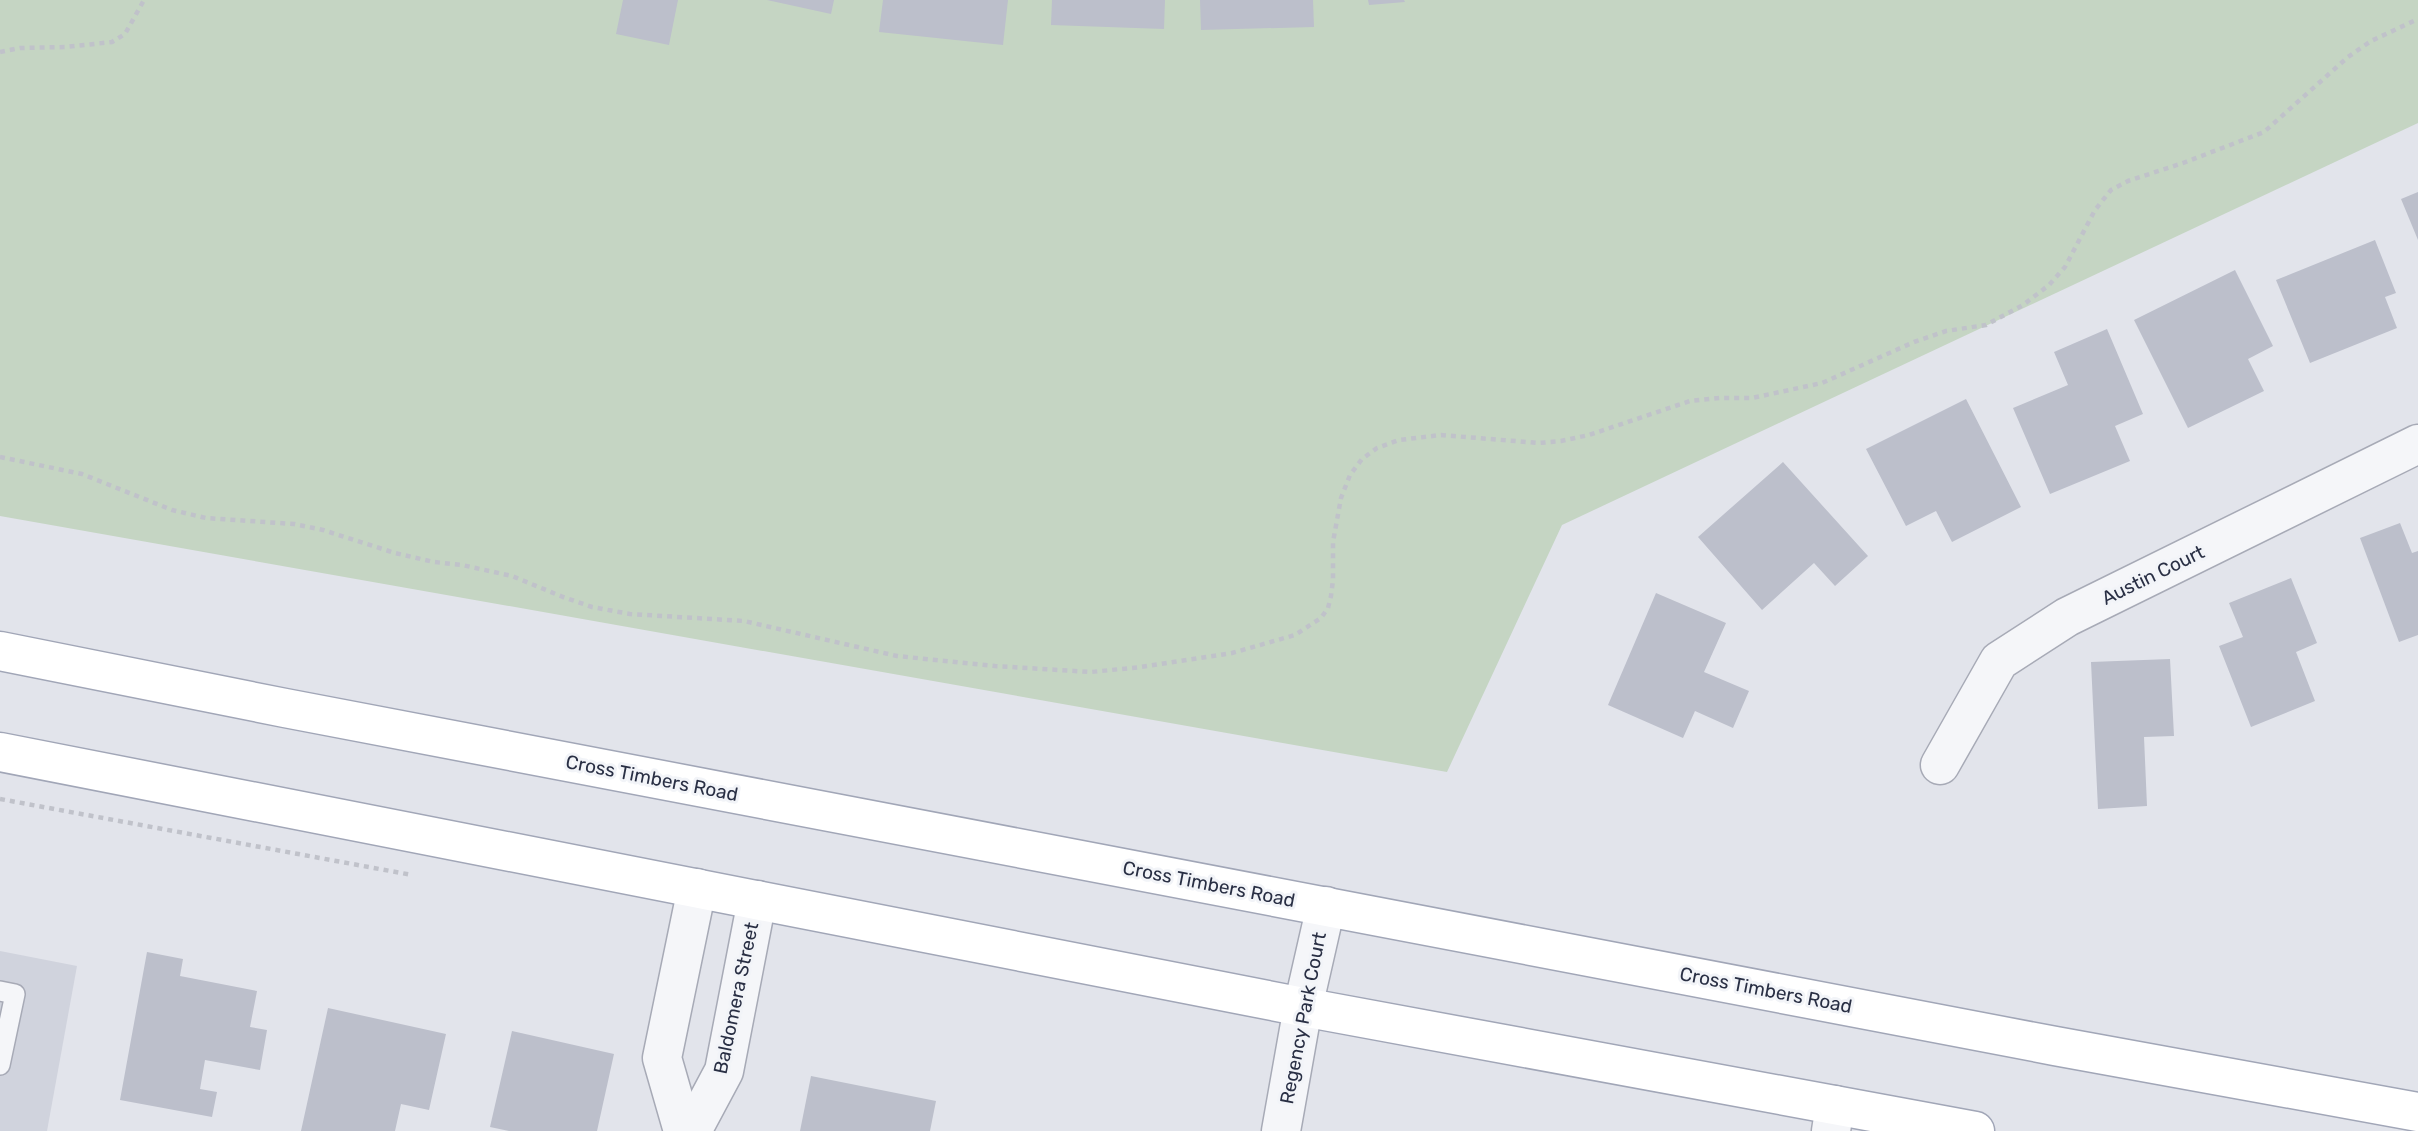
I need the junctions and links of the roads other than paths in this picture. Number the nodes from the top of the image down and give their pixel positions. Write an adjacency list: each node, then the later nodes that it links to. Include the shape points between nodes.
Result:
1 (2418, 444): 4 (street, Austin Court, via 2067,617 1999,661)
2 (0, 651): 7 (main road, Cross Timbers Road)
3 (0, 752): 5 (main road)
4 (1940, 765)
5 (696, 888): 6 (main road); 13 (street, via 662,1058)
6 (757, 900): 9 (main road); 14 (street, Baldomera Street, via 724,1071)
7 (1326, 906): 9 (street, Regency Park Court); 11 (main road, Cross Timbers Road)
8 (0, 992): 10 (lane, via 15,994)
9 (1303, 1007): 12 (main road); 15 (street, Regency Park Court)
10 (0, 1065)
11 (2418, 1112)
12 (1833, 1118): 16 (main road)
13 (683, 1131)
14 (692, 1131)
15 (1281, 1131)
16 (1975, 1131)

